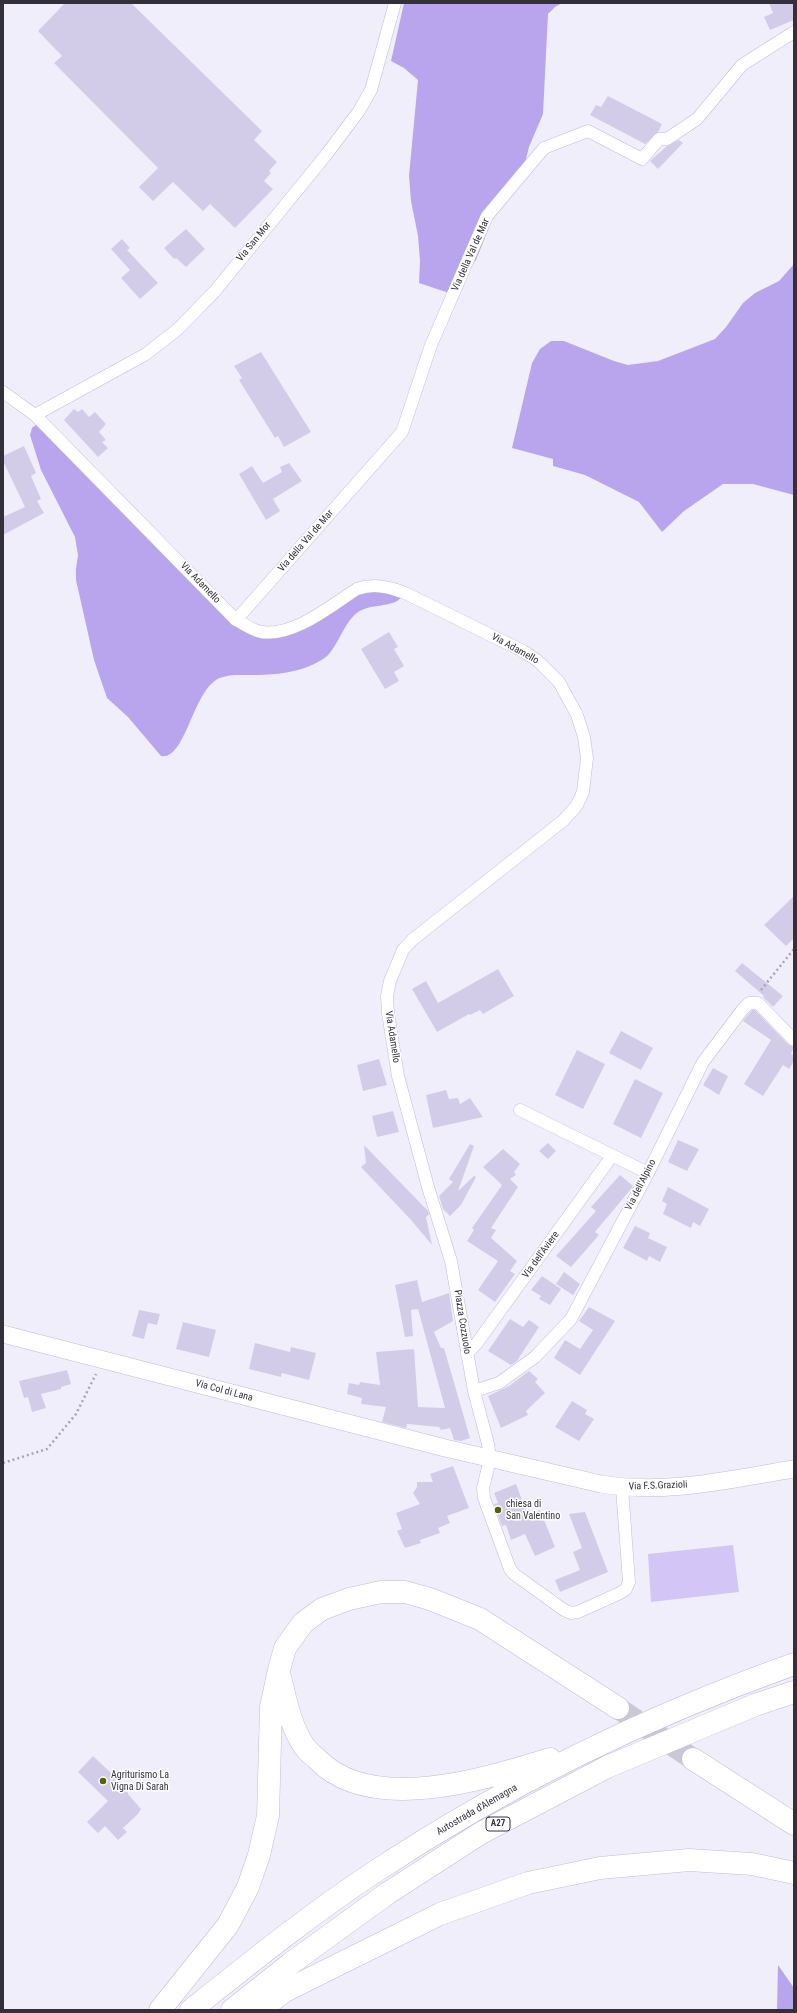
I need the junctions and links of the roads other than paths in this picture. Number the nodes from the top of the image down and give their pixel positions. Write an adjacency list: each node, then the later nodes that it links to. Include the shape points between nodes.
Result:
1 (395, 3): 4 (street, Via San Mor, via 371,90 359,111 326,156 215,290 178,329 146,354)
2 (794, 32): 5 (street, Via della Val de Mar, via 742,65 697,119 667,139 659,139 642,159 588,131 544,148 487,216 431,345 402,432)
3 (3, 392): 4 (street, Via Adamello)
4 (35, 414): 5 (street, Via Adamello)
5 (236, 620): 10 (street, Via Adamello, via 260,632 280,632 302,623 357,589 368,585 405,593 538,660 566,693 582,730 587,758 586,777 577,805 564,820 412,940 403,950 390,981 387,996 388,1012 398,1076)
6 (794, 1040): 9 (street, Via dell'Alpino, via 758,1003 752,1002 742,1009 703,1062)
7 (520, 1110): 8 (street)
8 (612, 1156): 9 (street); 12 (street, Via dell'Aviere)
9 (648, 1173): 13 (street, Via dell'Alpino, via 571,1319 535,1357 499,1383)
10 (428, 1187): 12 (street, Piazza Cozzuolo, via 451,1261)
11 (3, 1334): 14 (main road, Via Col di Lana)
12 (467, 1354): 13 (street, Piazza Cozzuolo)
13 (474, 1390): 14 (street, Piazza Cozzuolo)
14 (490, 1459): 16 (main road, Via F.S.Grazioli); 16 (street, via 483,1488 484,1498 507,1563 514,1574 570,1613 578,1612 620,1593 629,1582)
15 (794, 1469): 16 (main road, Via F.S.Grazioli, via 677,1487)
16 (622, 1488)
17 (794, 1664): 21 (highway, Autostrada d'Alemagna / A27)
18 (279, 1670): 20 (highway, A27, via 285,1648 303,1623 322,1609 349,1598 381,1592 405,1592 480,1619); 21 (highway, A27, via 289,1715 304,1747 324,1767 361,1784 384,1788 409,1788 463,1783); 25 (highway, A27, via 271,1707 268,1816 257,1862 248,1887 228,1925)
19 (794, 1692): 27 (highway, A27, via 755,1705 607,1766 481,1833 388,1893)
20 (618, 1708)
21 (596, 1745): 26 (highway, Autostrada d'Alemagna / A27, via 472,1812 376,1871 275,1942)
22 (694, 1759): 23 (highway)
23 (794, 1824)
24 (794, 1873): 28 (highway, via 752,1864 689,1860 600,1868 528,1883 440,1914 283,1992)
25 (160, 2010)
26 (191, 2010)
27 (232, 2010)
28 (260, 2010)

